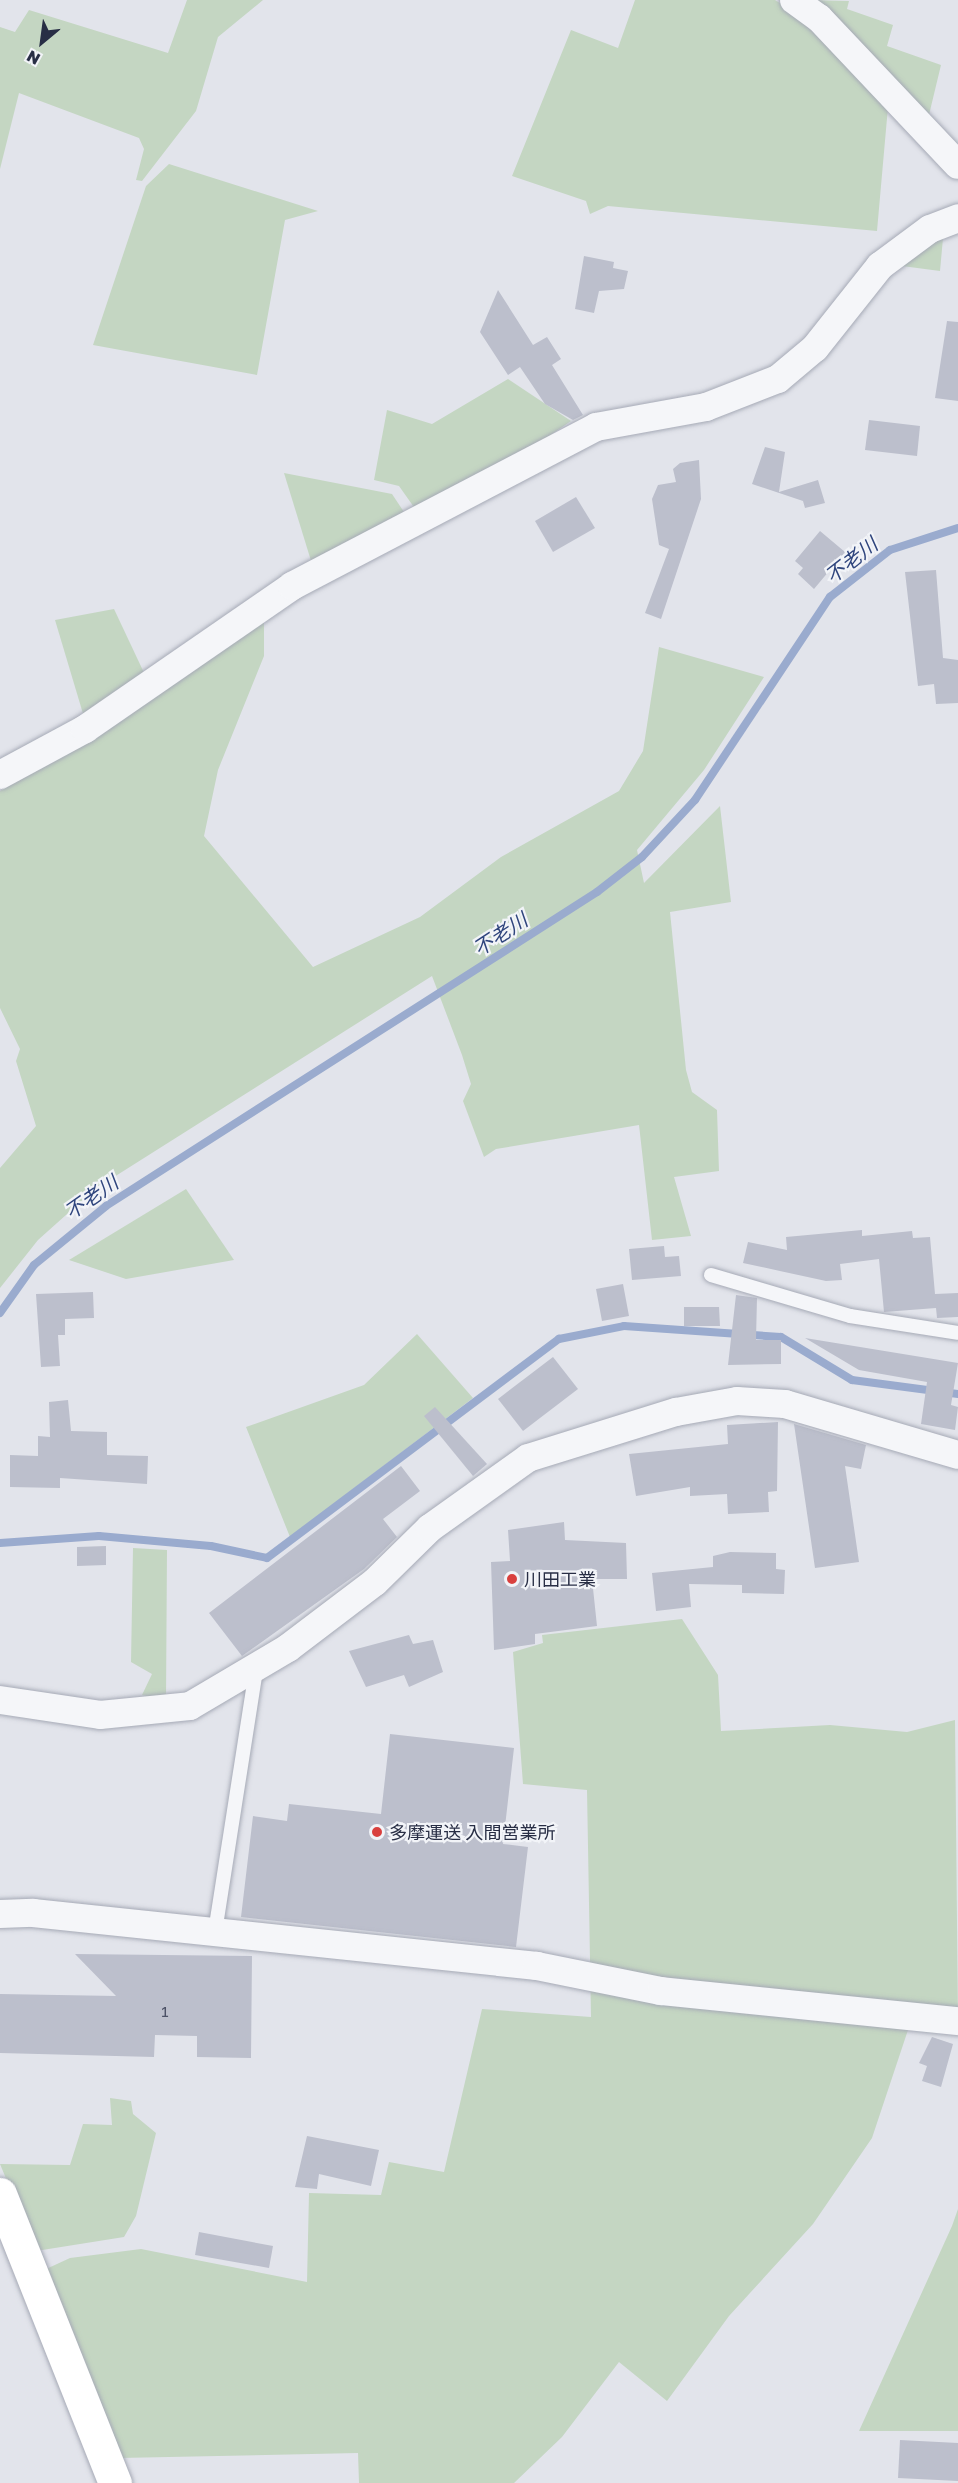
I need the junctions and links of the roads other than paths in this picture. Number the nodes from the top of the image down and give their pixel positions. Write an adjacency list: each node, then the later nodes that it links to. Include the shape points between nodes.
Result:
1 (794, 0): 2 (street, via 819,18)
2 (958, 165)
3 (958, 218): 4 (street, via 930,229 880,266 815,348 778,379 706,406 596,428 292,586 85,729)
4 (0, 775)
5 (711, 1275): 6 (lane, via 850,1316)
6 (958, 1333)
7 (958, 1455): 8 (street, via 858,1421 747,1402 676,1412 600,1432 528,1458 468,1498 375,1582)
8 (256, 1671): 9 (street, via 190,1706 159,1713 100,1715); 11 (lane)
9 (0, 1700)
10 (0, 1914): 11 (street)
11 (215, 1932): 12 (street, via 537,1966 661,1991)
12 (958, 2021)
13 (0, 2194): 14 (street)
14 (115, 2483)

